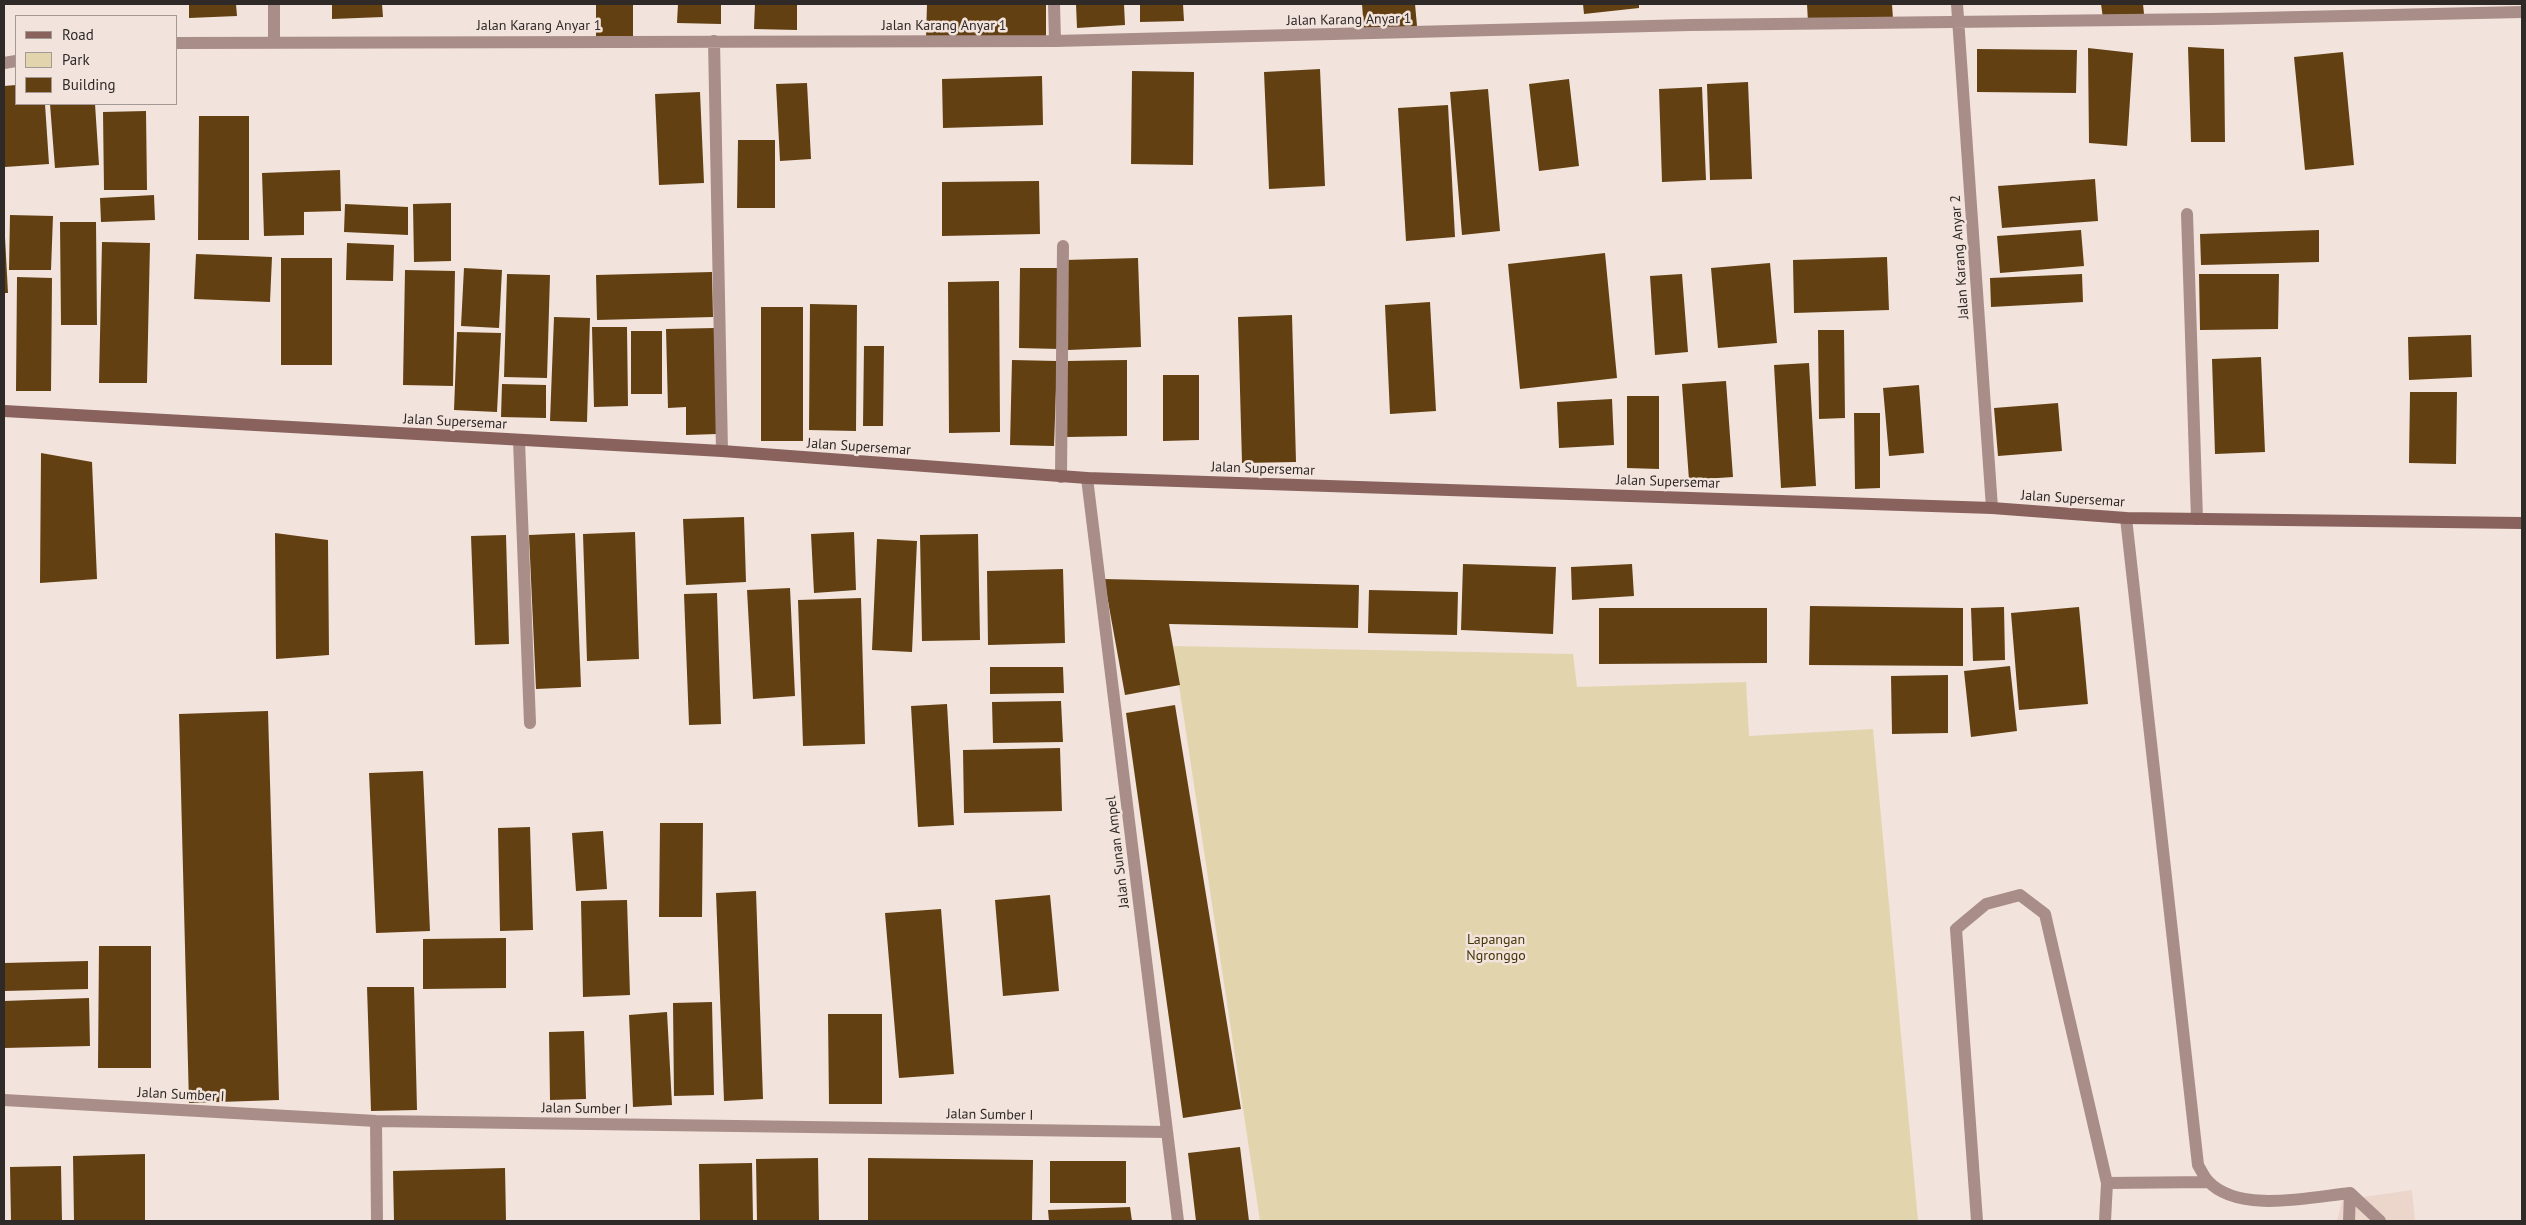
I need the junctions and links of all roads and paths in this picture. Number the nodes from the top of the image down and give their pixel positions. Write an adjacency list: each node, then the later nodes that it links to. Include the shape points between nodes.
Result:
1 (274, 4): 8 (street)
2 (1054, 4): 7 (street)
3 (1957, 4): 5 (street, Jalan Karang Anyar 2)
4 (2522, 12): 5 (street, Jalan Karang Anyar 1, via 2211,19)
5 (1958, 20): 7 (street, Jalan Karang Anyar 1); 17 (street, Jalan Karang Anyar 2)
6 (714, 41): 7 (street, Jalan Karang Anyar 1); 8 (street, Jalan Karang Anyar 1); 14 (street)
7 (1055, 41)
8 (274, 42): 9 (street, Jalan Karang Anyar 1)
9 (178, 43)
10 (2187, 214): 19 (street)
11 (1064, 246): 15 (street)
12 (4, 410): 13 (main road, Jalan Supersemar)
13 (519, 441): 14 (main road, Jalan Supersemar); 21 (street)
14 (722, 451): 15 (main road, Jalan Supersemar)
15 (1061, 477): 16 (main road, Jalan Supersemar)
16 (1087, 478): 17 (main road, Jalan Supersemar); 24 (street, Jalan Sunan Ampel)
17 (1992, 508): 18 (main road, Jalan Supersemar)
18 (2126, 518): 19 (main road, Jalan Supersemar); 25 (street, via 2198,1165)
19 (2197, 519): 20 (main road, Jalan Supersemar)
20 (2522, 523)
21 (530, 723)
22 (4, 1100): 23 (street, Jalan Sumber I)
23 (376, 1121): 24 (street, Jalan Sumber I); 28 (street)
24 (1167, 1132): 29 (street, Jalan Sunan Ampel)
25 (2209, 1182): 26 (street); 27 (street, via 2228,1194 2255,1202)
26 (2107, 1183): 30 (street, via 2045,914 2020,895 1986,904 1956,928); 31 (street)
27 (2350, 1193): 32 (street); 33 (street)
28 (377, 1221)
29 (1178, 1221)
30 (1977, 1221)
31 (2105, 1221)
32 (2349, 1221)
33 (2380, 1221)

